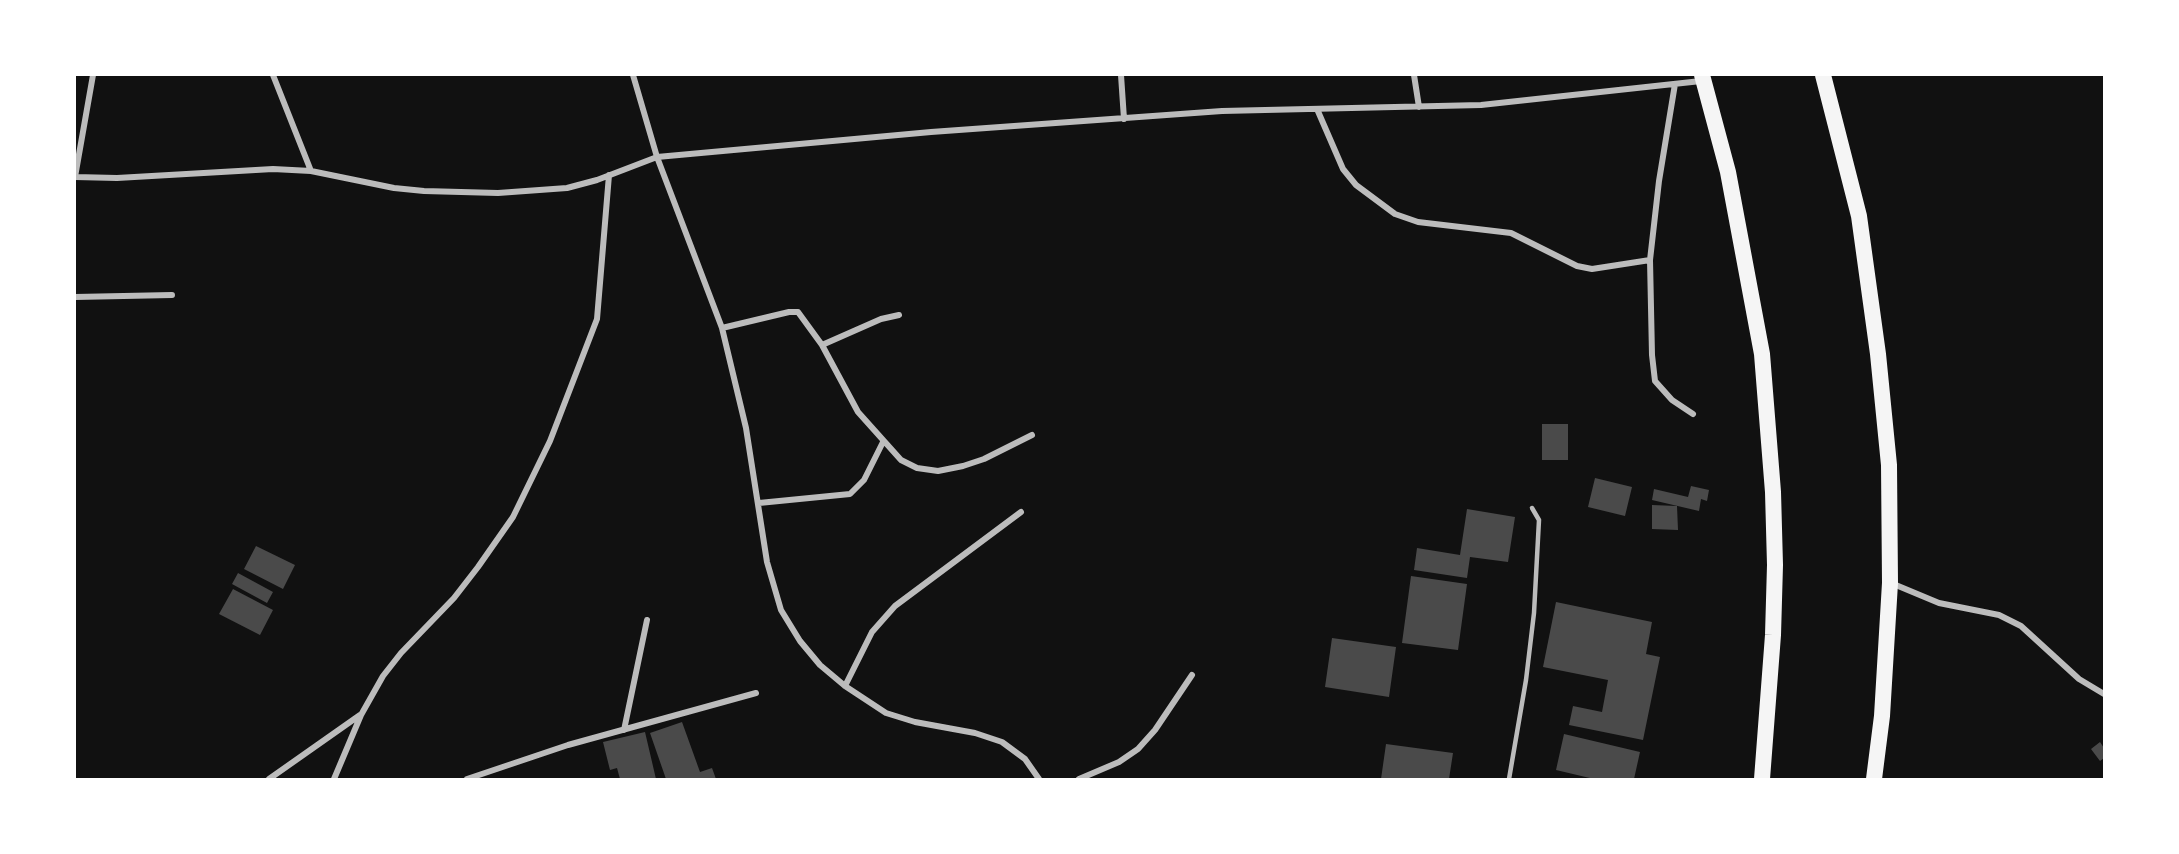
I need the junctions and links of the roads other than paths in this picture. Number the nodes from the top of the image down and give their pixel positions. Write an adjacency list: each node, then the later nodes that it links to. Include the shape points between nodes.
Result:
1 (93, 75): 15 (street)
2 (273, 75): 13 (street)
3 (633, 75): 12 (street)
4 (1121, 75): 11 (street)
5 (1414, 75): 9 (street)
6 (1823, 75): 28 (highway, via 1859,216 1878,354 1889,465)
7 (1702, 78): 8 (street); 42 (highway, via 1728,172 1762,354 1775,566)
8 (1675, 84): 9 (street, via 1480,105); 16 (street)
9 (1419, 107): 10 (street)
10 (1317, 109): 11 (street); 16 (street, via 1343,169 1356,185 1395,214 1418,222 1511,233 1577,266 1592,269)
11 (1125, 119): 12 (street)
12 (657, 157): 14 (street); 20 (street)
13 (311, 171): 14 (street, via 394,188 477,192 567,188); 15 (street)
14 (609, 176): 34 (street, via 597,320 550,441 513,517 454,598 383,676)
15 (75, 177)
16 (1650, 260): 22 (street, via 1655,381 1672,400)
17 (172, 296): 18 (street)
18 (75, 297)
19 (899, 315): 21 (street)
20 (722, 328): 21 (street, via 798,312); 25 (street)
21 (822, 345): 24 (street, via 858,412)
22 (1693, 414)
23 (1032, 435): 24 (street, via 984,459 938,471 901,460)
24 (883, 442): 25 (street, via 864,480 850,494)
25 (759, 503): 31 (street, via 767,562 781,610 820,665)
26 (1532, 508): 41 (lane, via 1539,519 1534,613)
27 (1021, 512): 31 (street, via 895,606 872,632)
28 (1890, 583): 33 (street, via 1939,603 1999,615 2021,627 2079,679); 43 (highway)
29 (647, 620): 35 (street)
30 (1192, 675): 40 (street, via 1138,749)
31 (845, 686): 39 (street, via 886,713 1002,742 1025,759)
32 (756, 693): 35 (street)
33 (2104, 694)
34 (361, 715): 36 (street); 37 (street)
35 (624, 730): 38 (street)
36 (269, 779)
37 (334, 779)
38 (467, 779)
39 (1039, 779)
40 (1079, 779)
41 (1509, 779)
42 (1762, 779)
43 (1874, 779)

